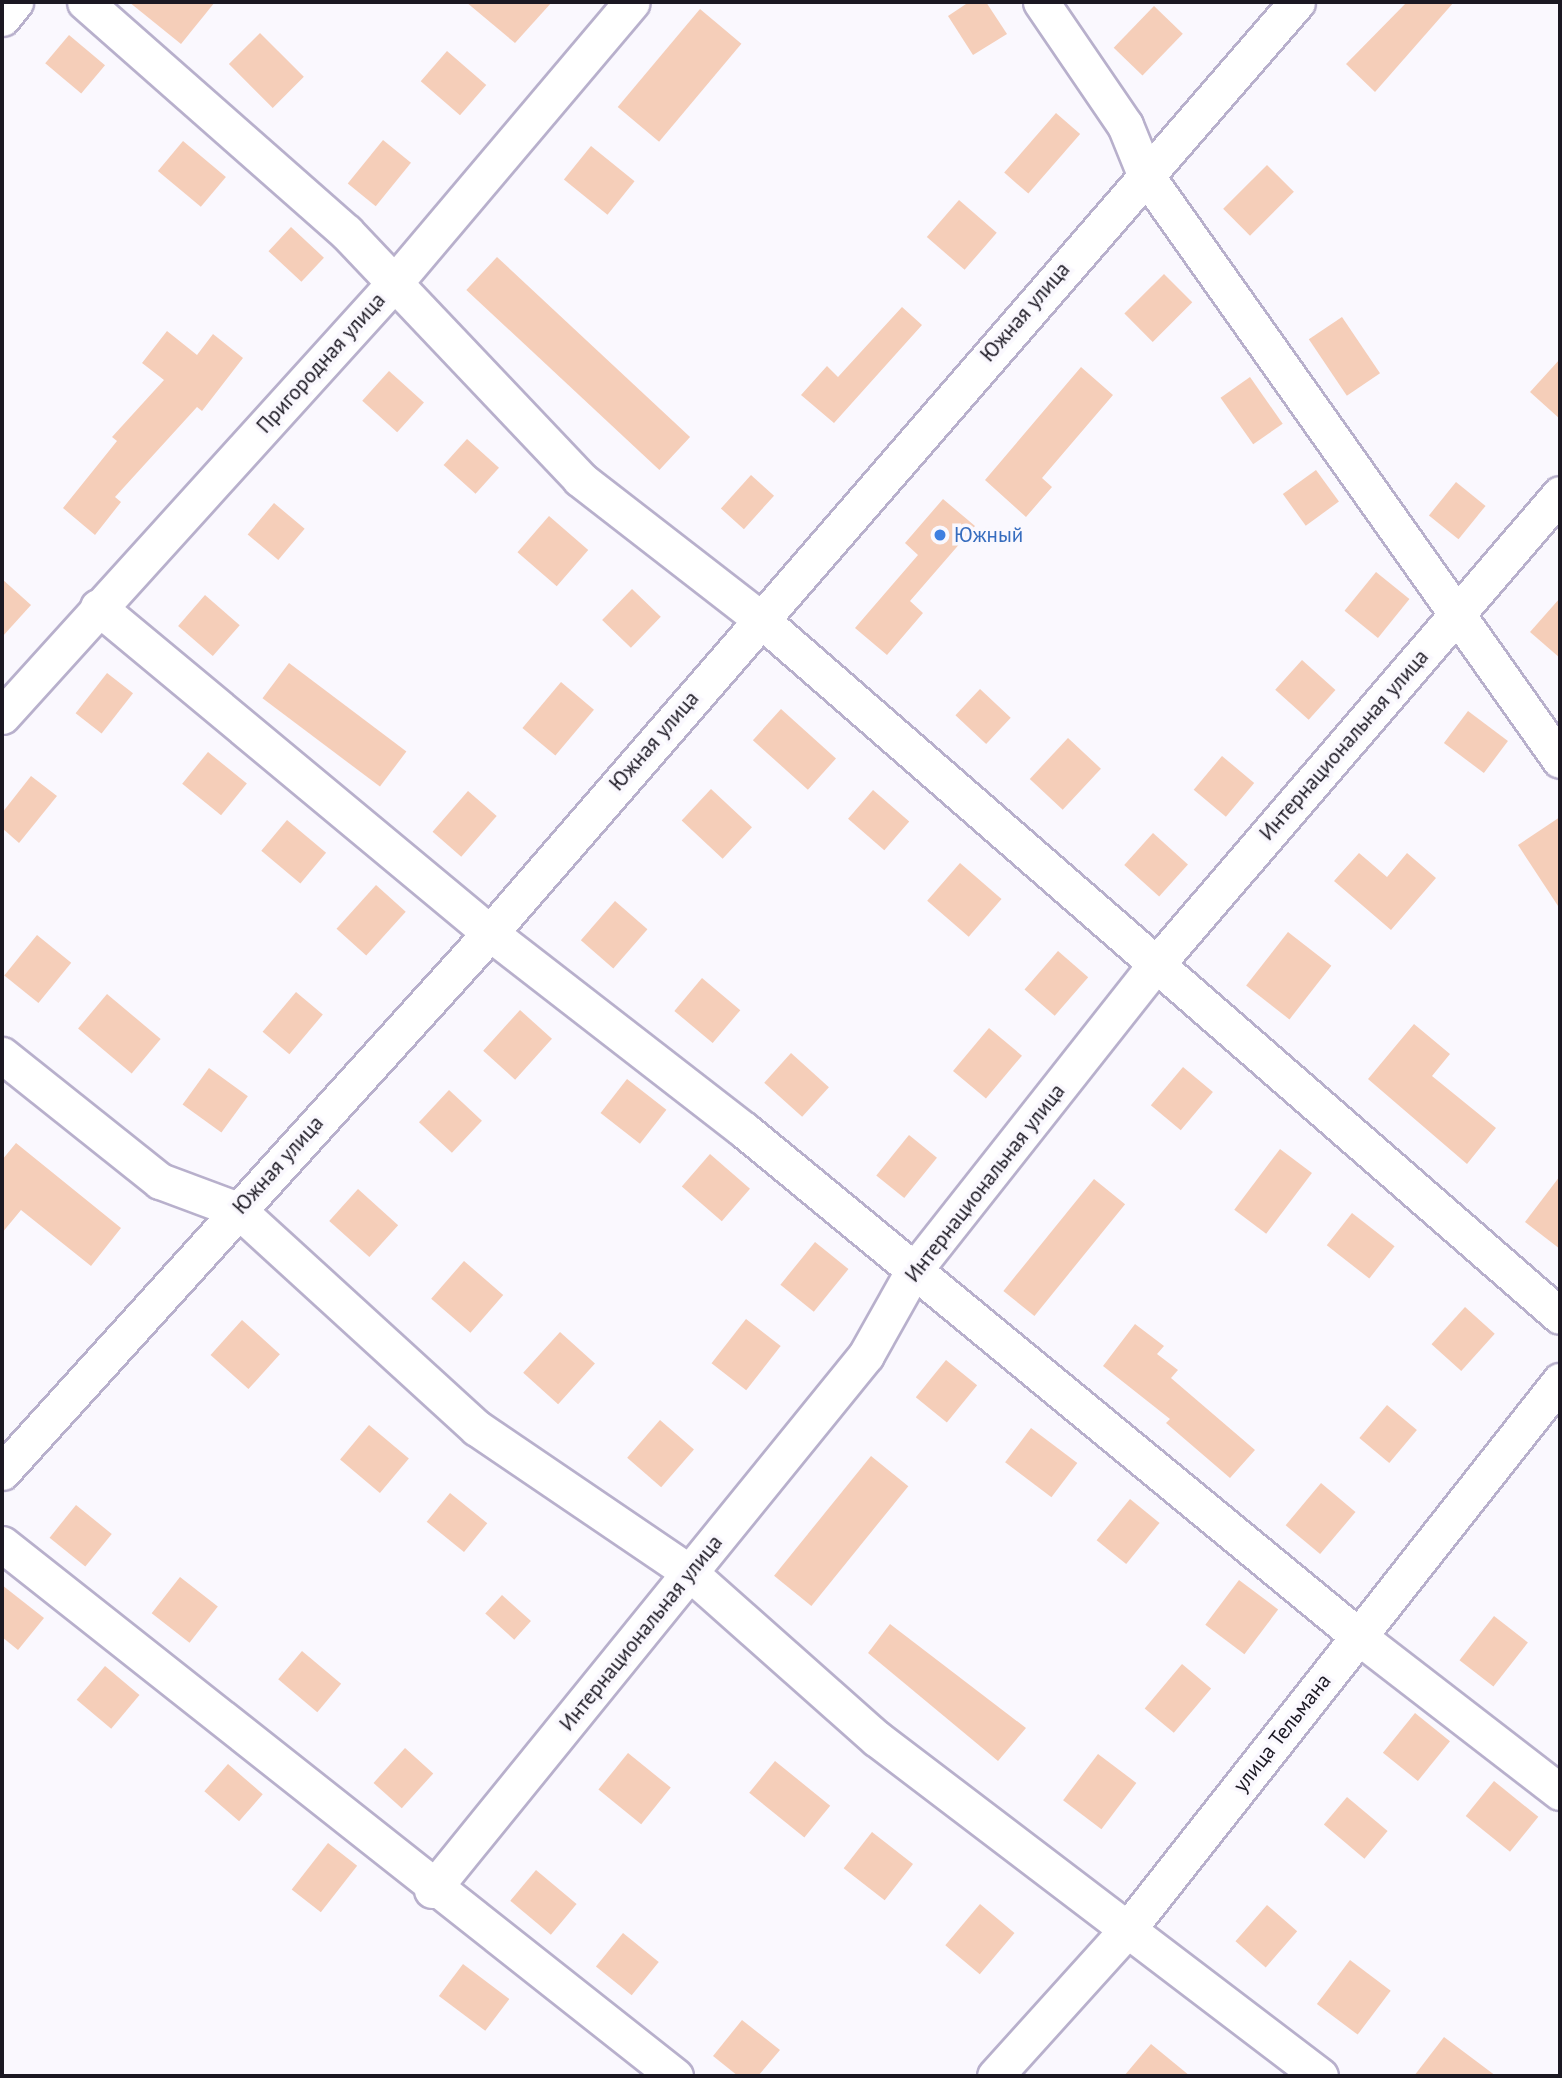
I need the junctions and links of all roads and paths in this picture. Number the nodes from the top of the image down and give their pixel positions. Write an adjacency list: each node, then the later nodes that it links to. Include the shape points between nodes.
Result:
1 (15, 2): 6 (street)
2 (85, 2): 8 (street)
3 (632, 2): 8 (street, Пригородная улица)
4 (1041, 2): 7 (street, via 1125,125)
5 (1297, 2): 7 (street, Южная улица)
6 (2, 18)
7 (1145, 174): 11 (street, Южная улица); 12 (street)
8 (396, 281): 10 (street, Пригородная улица); 11 (street, via 580,479)
9 (1560, 494): 12 (street, Интернациональная улица)
10 (99, 607): 13 (street, Пригородная улица); 15 (street)
11 (759, 618): 15 (street, Южная улица); 16 (street)
12 (1454, 618): 14 (street); 16 (street, Интернациональная улица)
13 (2, 716)
14 (1560, 760)
15 (490, 933): 18 (street, Южная улица); 19 (street, via 744,1130)
16 (1154, 967): 19 (street, Интернациональная улица); 20 (street)
17 (2, 1055): 18 (street, via 160,1181)
18 (237, 1210): 22 (street, Южная улица); 24 (street, via 477,1428)
19 (912, 1273): 24 (street, Интернациональная улица, via 866,1355); 25 (street)
20 (1560, 1316)
21 (1560, 1381): 25 (street, улица Тельмана)
22 (2, 1472)
23 (2, 1544): 27 (street)
24 (690, 1573): 27 (street, Интернациональная улица); 28 (street, via 876,1738)
25 (1358, 1636): 26 (street); 28 (street, улица Тельмана)
26 (1560, 1792)
27 (432, 1890): 29 (street)
28 (1128, 1929): 30 (street, улица Тельмана); 31 (street)
29 (675, 2076)
30 (995, 2076)
31 (1320, 2076)

